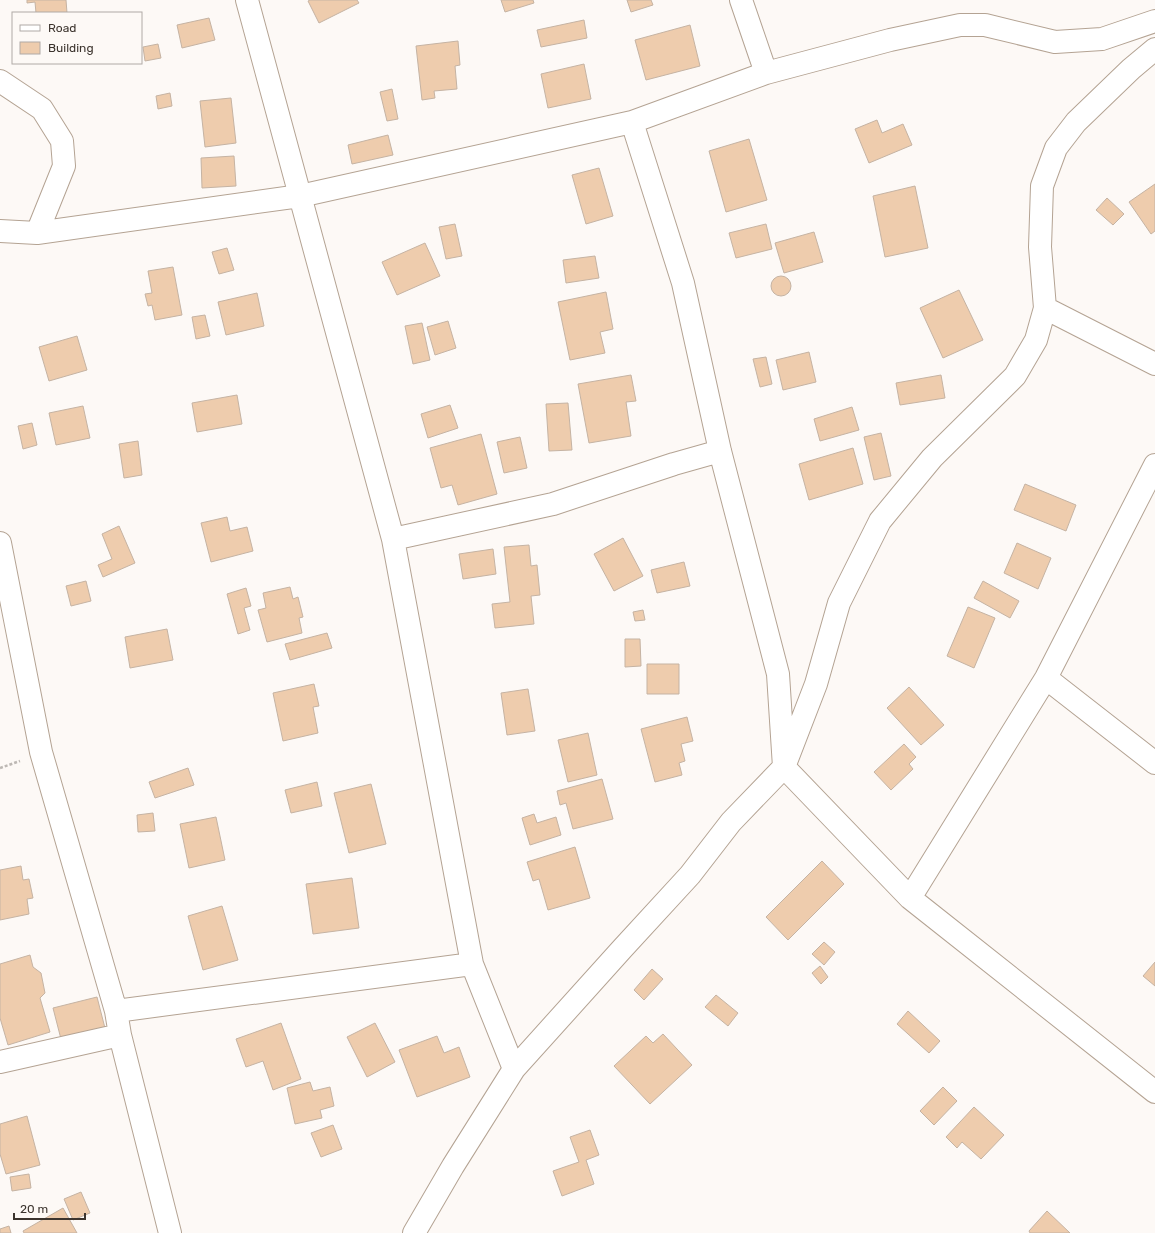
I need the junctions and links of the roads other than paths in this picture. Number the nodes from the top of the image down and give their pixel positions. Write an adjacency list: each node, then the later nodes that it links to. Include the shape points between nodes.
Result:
1 (247, 0): 8 (street)
2 (741, 0): 5 (street)
3 (1155, 21): 5 (street, via 1102,39 1055,42 985,25 960,25 890,40)
4 (1155, 49): 11 (street, via 1076,122 1056,148 1042,186 1040,247)
5 (766, 73): 7 (street)
6 (0, 81): 10 (street, via 42,109 62,141 64,166)
7 (632, 122): 8 (street); 13 (street, via 683,283)
8 (300, 196): 10 (street); 15 (street)
9 (0, 231): 10 (street)
10 (37, 233)
11 (1045, 308): 12 (street); 19 (street, via 1036,340 1015,376 932,458 880,521 839,603 816,684)
12 (1155, 364)
13 (720, 451): 15 (street, via 553,504); 19 (street, via 778,674)
14 (1155, 465): 17 (street)
15 (393, 540): 21 (street)
16 (0, 543): 22 (street, via 41,752)
17 (1046, 678): 18 (street); 20 (street)
18 (1155, 763)
19 (784, 767): 20 (street); 25 (street, via 731,822 690,875)
20 (910, 898): 26 (street)
21 (472, 964): 22 (street); 25 (street)
22 (116, 1011): 23 (street)
23 (120, 1035): 24 (street); 27 (street)
24 (0, 1062)
25 (514, 1069): 28 (street)
26 (1155, 1092)
27 (170, 1233)
28 (414, 1233)

